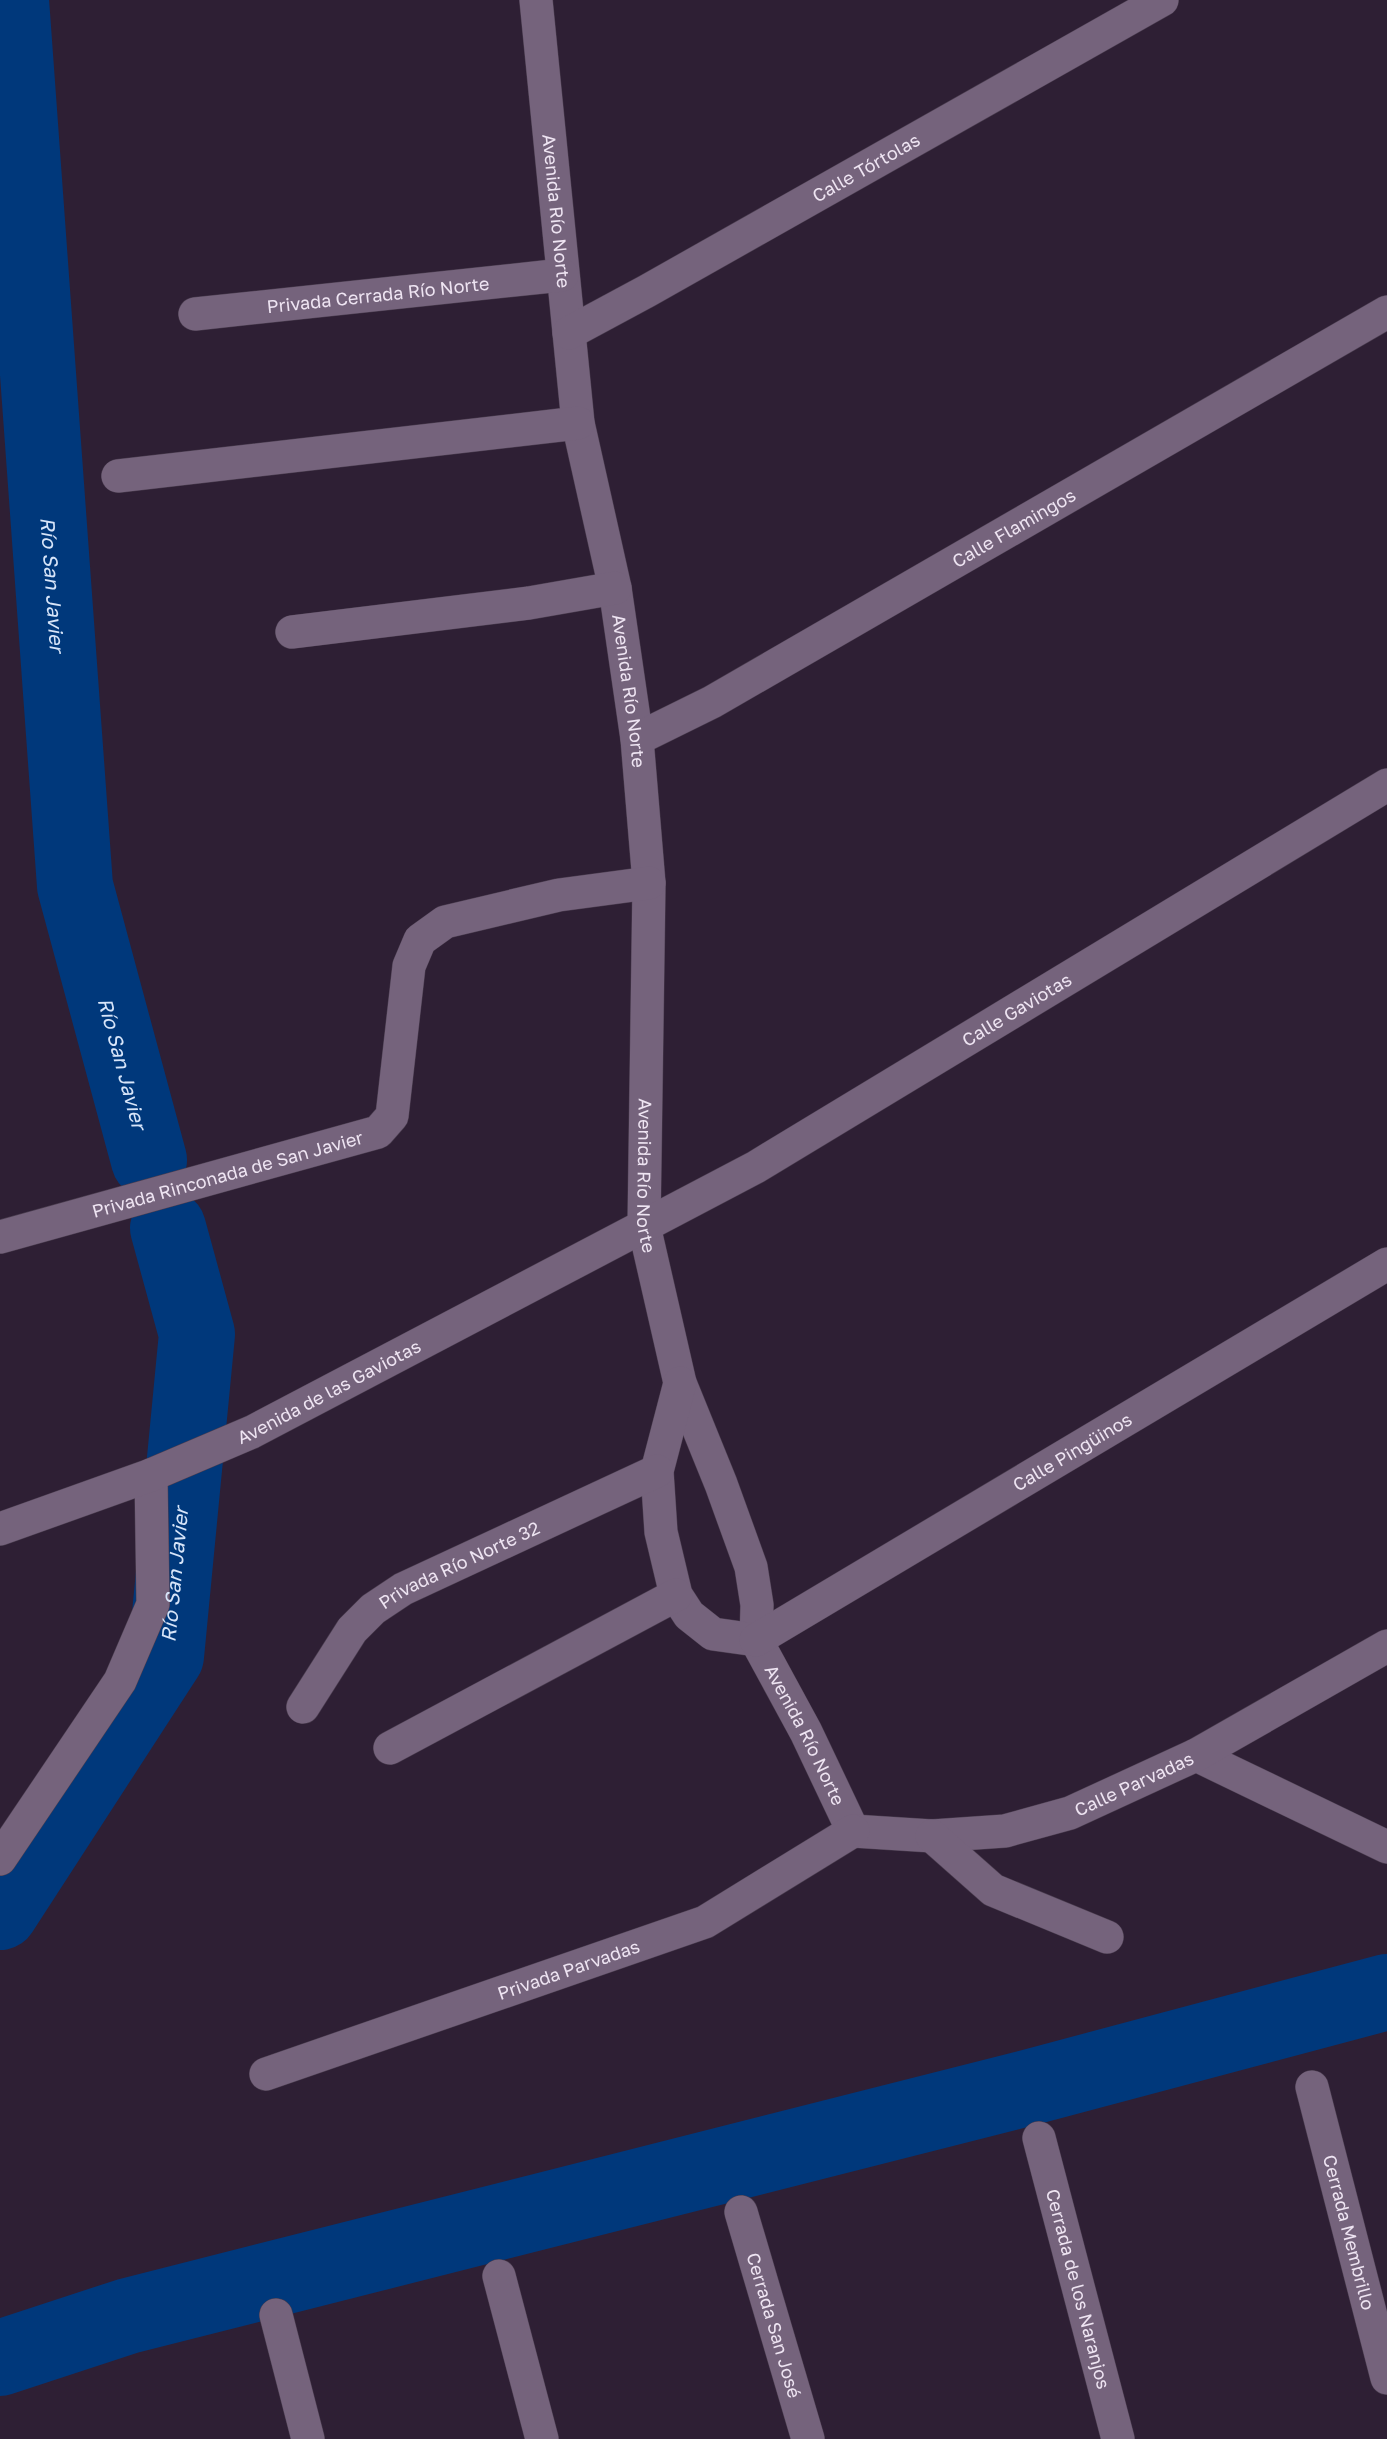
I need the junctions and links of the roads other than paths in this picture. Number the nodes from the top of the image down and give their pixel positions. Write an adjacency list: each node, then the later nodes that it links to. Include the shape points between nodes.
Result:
1 (536, 0): 3 (street, Avenida Río Norte)
2 (1161, 0): 6 (street, Calle Tórtolas)
3 (562, 275): 5 (street, Privada Cerrada Río Norte); 6 (street, Avenida Río Norte)
4 (1387, 312): 11 (street, Calle Flamingos, via 712,702)
5 (195, 314)
6 (569, 333): 7 (street, Avenida Río Norte)
7 (578, 423): 8 (street); 9 (street, Avenida Río Norte)
8 (118, 476)
9 (615, 588): 10 (street, via 529,603); 11 (street, Avenida Río Norte)
10 (292, 632)
11 (637, 739): 13 (street, Avenida Río Norte)
12 (1387, 785): 14 (street, Calle Gaviotas, via 756,1167)
13 (648, 883): 14 (street, Avenida Río Norte); 15 (street, Privada Rinconada de San Javier, via 560,895 445,922 420,939 409,966 392,1116 378,1132)
14 (644, 1226): 17 (street, Avenida Río Norte); 18 (street, Avenida de las Gaviotas, via 252,1432)
15 (0, 1237)
16 (1387, 1264): 22 (street, Calle Pingüinos)
17 (680, 1383): 19 (street, Avenida Río Norte); 22 (street, Avenida Río Norte, via 751,1567 758,1605)
18 (160, 1471): 20 (street, Avenida de las Gaviotas); 30 (street, via 153,1604 120,1681)
19 (657, 1471): 21 (street, Avenida Río Norte, via 661,1532); 24 (street, Privada Río Norte 32, via 404,1589 373,1609 352,1630)
20 (0, 1529)
21 (676, 1595): 22 (street, Avenida Río Norte, via 689,1615 713,1634); 25 (street)
22 (756, 1640): 27 (street, Avenida Río Norte)
23 (1387, 1646): 26 (street, Calle Parvadas)
24 (303, 1707)
25 (390, 1748)
26 (1196, 1755): 28 (street, Calle Parvadas, via 1070,1813 1005,1831); 29 (street)
27 (853, 1831): 28 (street, Calle Parvadas); 32 (street, Privada Parvadas, via 705,1922)
28 (932, 1836): 31 (street, via 993,1890)
29 (1387, 1847)
30 (0, 1859)
31 (1107, 1937)
32 (266, 2074)
33 (1312, 2087): 38 (street, Cerrada Membrillo)
34 (1039, 2138): 42 (street, Cerrada de los Naranjos)
35 (741, 2212): 41 (street, Cerrada San José)
36 (499, 2276): 40 (street)
37 (276, 2315): 39 (street)
38 (1387, 2378)
39 (308, 2439)
40 (542, 2439)
41 (808, 2439)
42 (1118, 2439)

